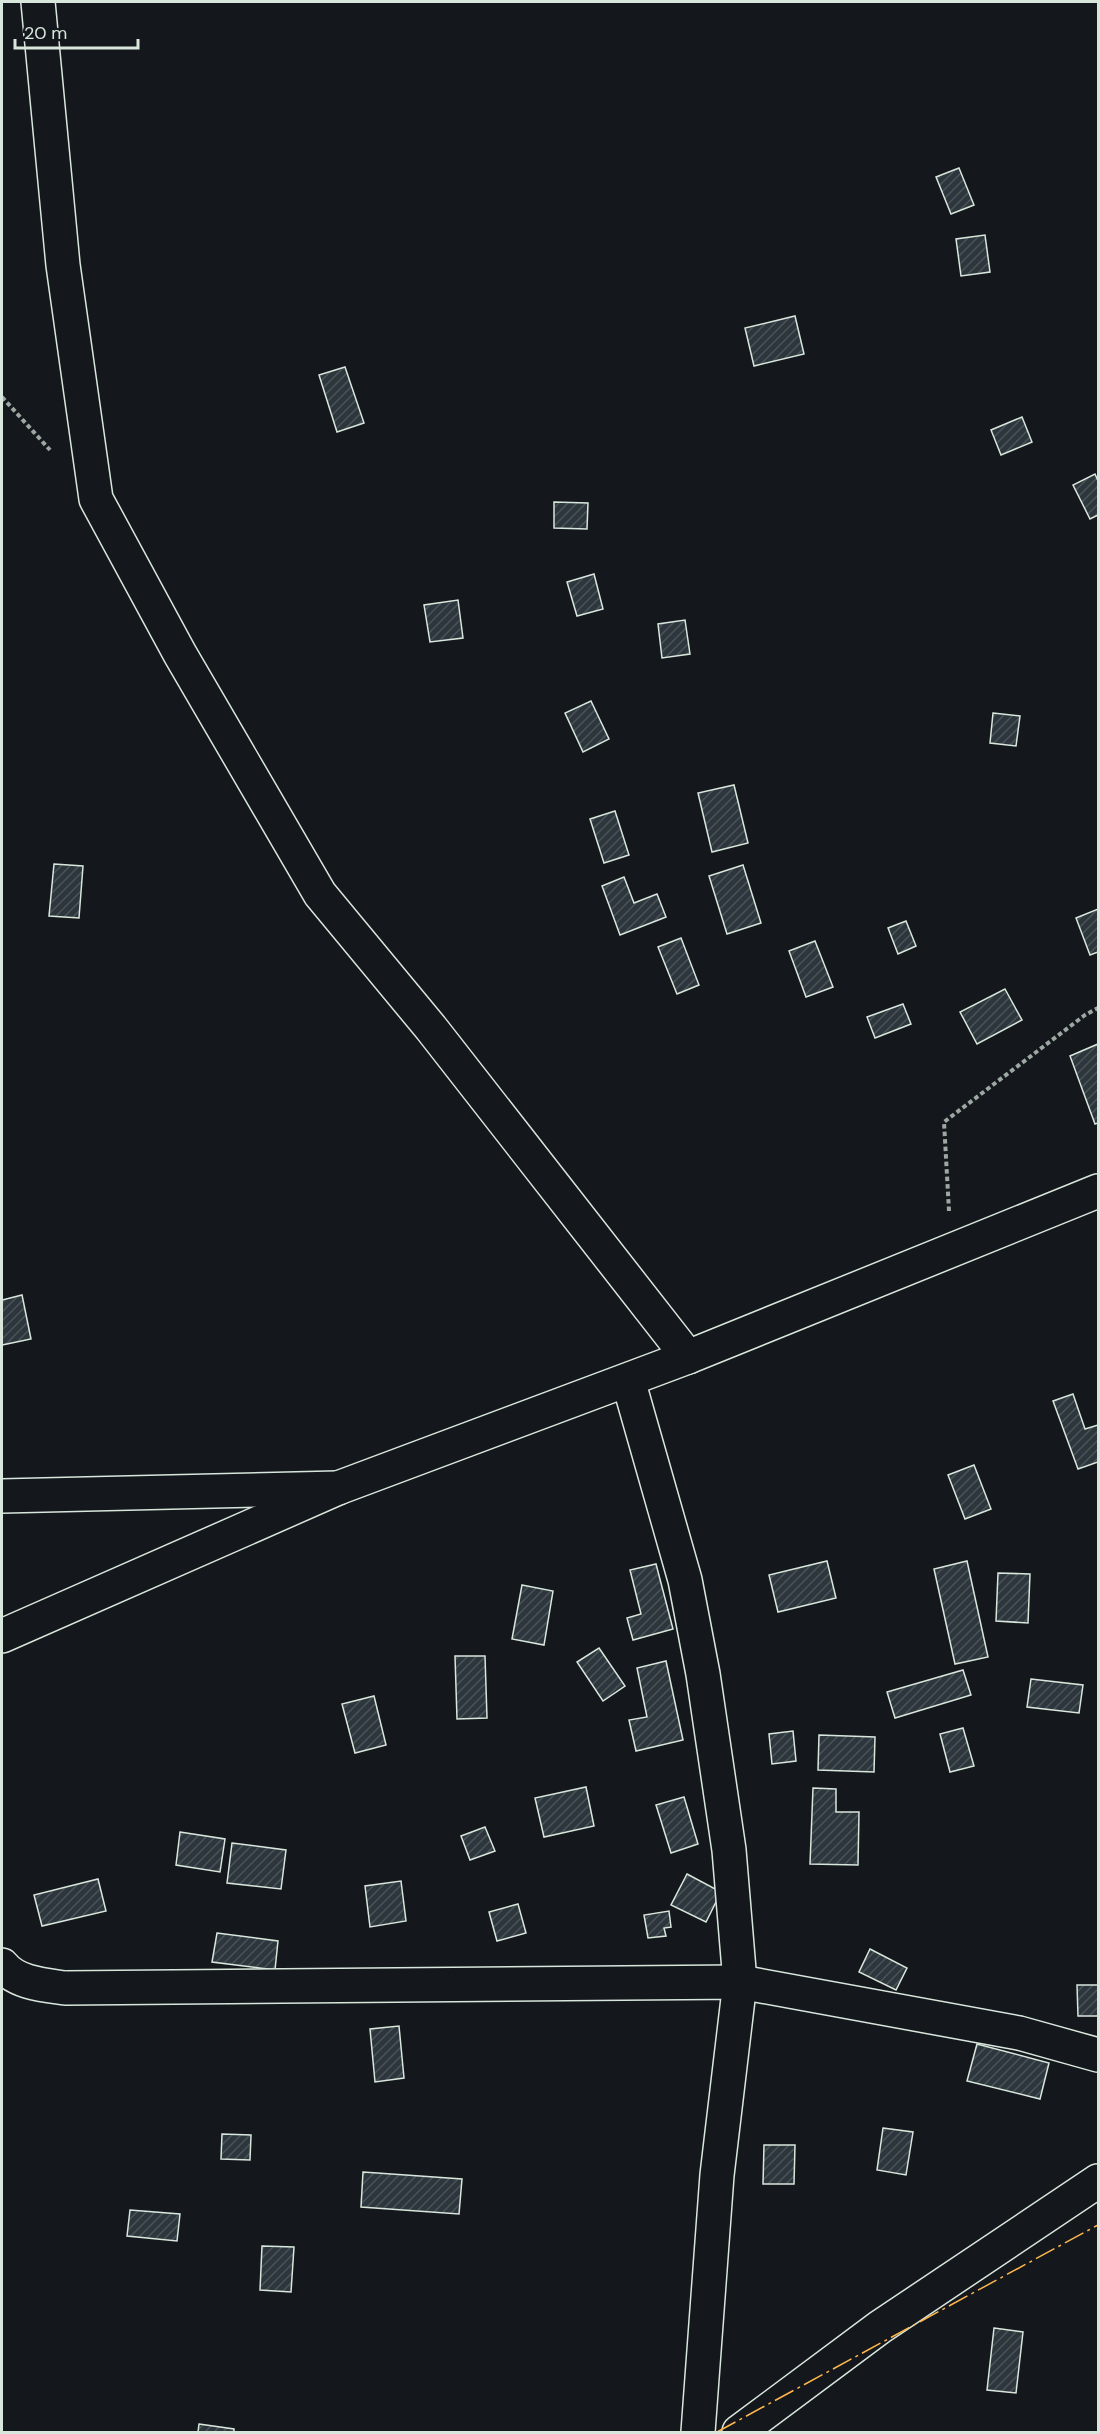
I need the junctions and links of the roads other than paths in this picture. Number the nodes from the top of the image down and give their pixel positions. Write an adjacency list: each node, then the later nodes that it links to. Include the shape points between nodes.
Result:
1 (38, 2): 3 (street, via 63,266 96,499 180,654 320,894 431,1028)
2 (1098, 1191): 3 (street)
3 (688, 1357): 4 (street)
4 (628, 1380): 5 (street); 9 (street, via 685,1580 729,1850)
5 (338, 1488): 6 (street); 7 (street)
6 (2, 1496)
7 (2, 1636)
8 (2, 1965): 9 (street, via 10,1975 65,1988)
9 (740, 1982): 10 (street, via 1019,2033); 12 (street, via 717,2175)
10 (1098, 2055)
11 (1098, 2181): 13 (street, via 880,2327)
12 (698, 2433)
13 (739, 2433)

